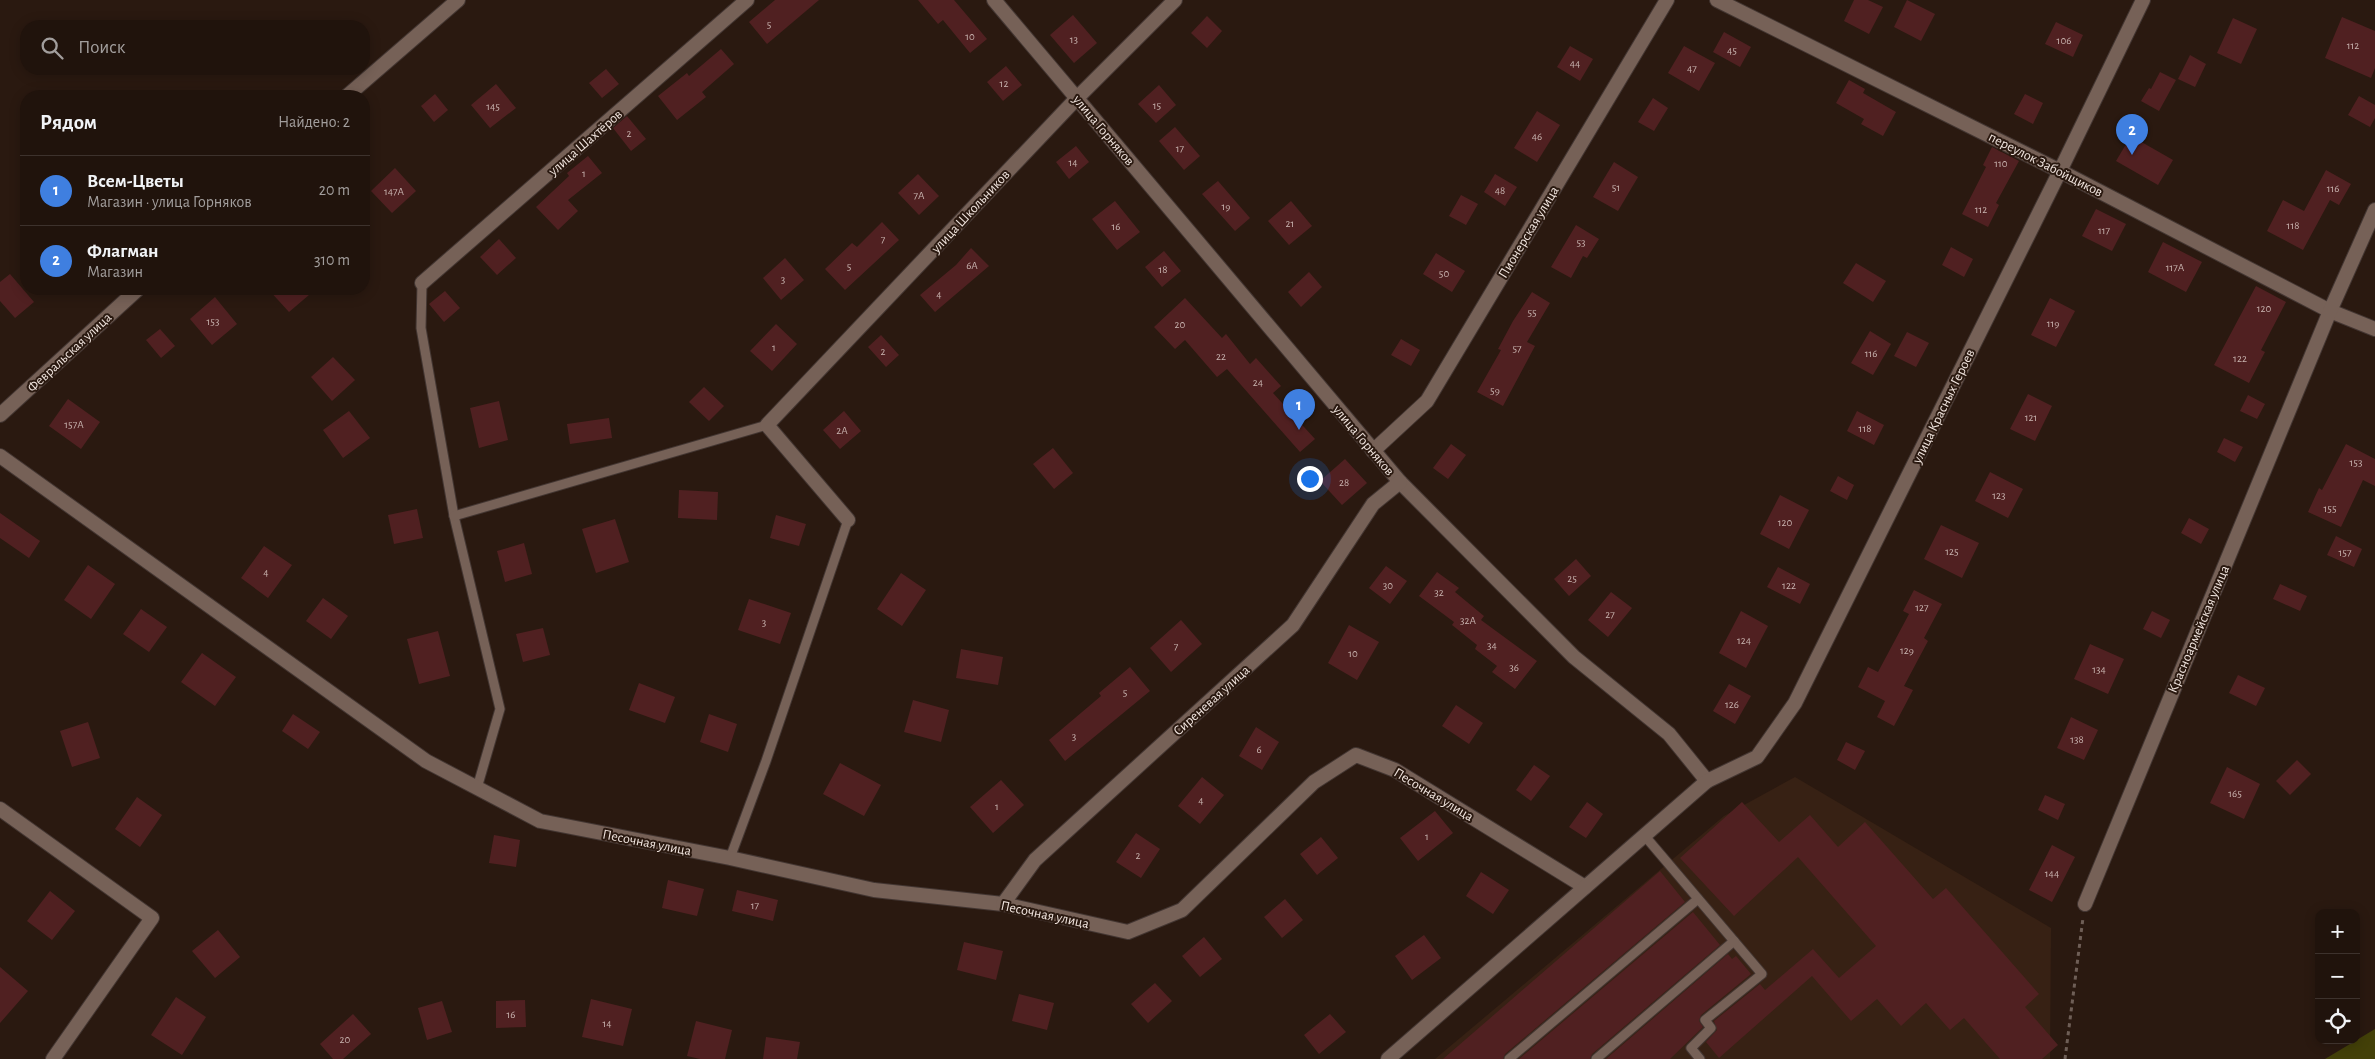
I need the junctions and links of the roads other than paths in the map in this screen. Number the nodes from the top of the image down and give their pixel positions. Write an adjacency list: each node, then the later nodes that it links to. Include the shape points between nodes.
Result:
1 (458, 0): 8 (street)
2 (747, 0): 12 (street, улица Шахтёров)
3 (994, 0): 9 (street, улица Горняков)
4 (1175, 0): 9 (street, улица Школьников)
5 (1667, 0): 18 (street, Пионерская улица, via 1427,401)
6 (1717, 0): 10 (street, переулок Забойщиков)
7 (2143, 0): 10 (street, улица Красных Героев)
8 (354, 90)
9 (1077, 98): 17 (street, улица Школьников); 18 (street, улица Горняков)
10 (2060, 171): 14 (street, переулок Забойщиков); 23 (street, улица Красных Героев, via 1795,703 1756,757)
11 (2375, 210): 14 (street, Красноармейская улица)
12 (422, 283): 21 (lane, via 421,328)
13 (131, 295): 16 (street, Февральская улица)
14 (2330, 311): 15 (street, переулок Забойщиков); 31 (street, Красноармейская улица)
15 (2375, 329)
16 (0, 415)
17 (767, 425): 21 (lane); 22 (street)
18 (1373, 451): 20 (street, улица Горняков)
19 (0, 456): 24 (street, Песочная улица, via 426,761)
20 (1400, 482): 23 (street, улица Горняков, via 1574,657 1669,734); 30 (street, Сиреневая улица, via 1373,504 1293,625 1036,860)
21 (454, 516): 24 (lane, via 500,709)
22 (848, 520): 27 (lane)
23 (1707, 781): 26 (street, улица Красных Героев)
24 (477, 788): 27 (street, Песочная улица, via 540,821)
25 (0, 809): 34 (street, via 152,918)
26 (1644, 835): 28 (street, улица Красных Героев); 29 (lane)
27 (730, 858): 30 (street, Песочная улица, via 874,890)
28 (1585, 887): 30 (street, Песочная улица, via 1395,770 1356,755 1314,782 1182,910 1128,932); 35 (street, улица Красных Героев)
29 (1698, 899): 32 (lane); 36 (lane)
30 (1003, 904)
31 (2084, 904)
32 (1734, 941): 33 (lane, via 1762,974 1705,1020 1711,1028 1691,1048); 37 (lane)
33 (1695, 1057)
34 (53, 1059)
35 (1388, 1059)
36 (1509, 1059)
37 (1596, 1059)

